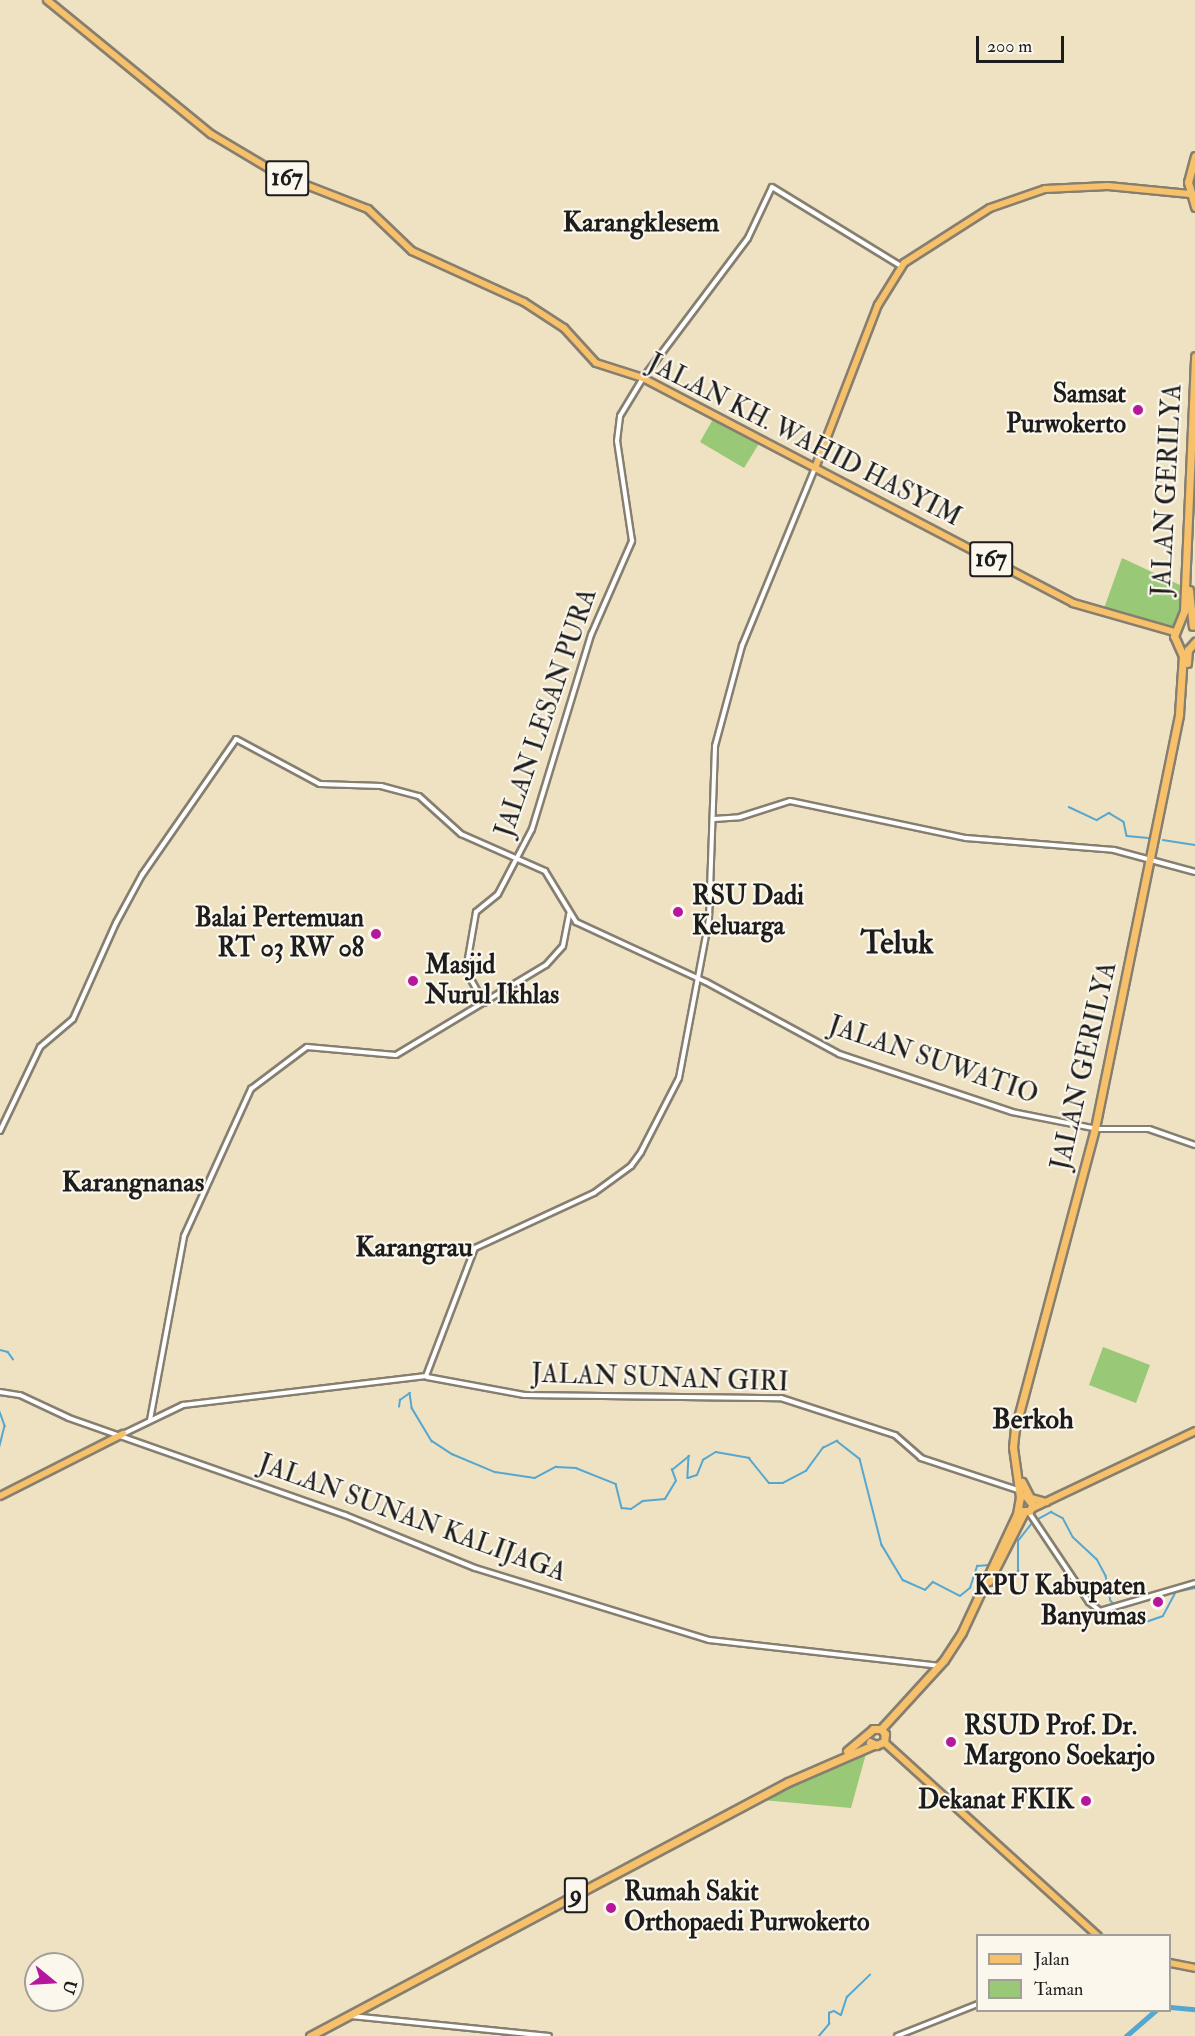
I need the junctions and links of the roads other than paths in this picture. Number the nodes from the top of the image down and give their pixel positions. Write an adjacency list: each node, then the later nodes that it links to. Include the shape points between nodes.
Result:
1 (47, 0): 8 (main road, JALAN KH. WAHID HASYIM / 167, via 170,104 232,148 278,174 368,209 413,252 524,302 559,324 595,362)
2 (1195, 156): 4 (highway, via 1188,180)
3 (1195, 170): 4 (highway)
4 (1194, 195): 5 (highway); 6 (main road, via 1108,186 1045,189 990,208)
5 (1195, 207)
6 (901, 266): 8 (street, JALAN LESAN PURA, via 772,187 748,238); 11 (main road, via 878,305)
7 (1195, 356): 10 (highway, JALAN GERILYA)
8 (643, 378): 11 (main road, JALAN KH. WAHID HASYIM / 167); 20 (street, JALAN LESAN PURA, via 617,426 633,539 591,635 532,829)
9 (1195, 439): 10 (highway, JALAN GERILYA)
10 (1193, 454): 12 (highway, JALAN GERILYA)
11 (815, 468): 15 (main road, JALAN KH. WAHID HASYIM / 167, via 1074,603); 19 (street, via 742,646 712,756)
12 (1189, 559): 13 (highway, JALAN GERILYA); 14 (highway, JALAN GERILYA, via 1189,610)
13 (1179, 625): 14 (highway); 15 (highway)
14 (1194, 627)
15 (1174, 632): 16 (highway, JALAN GERILYA)
16 (1176, 642): 17 (highway, via 1183,646); 18 (highway, JALAN GERILYA, via 1183,656)
17 (1194, 643): 18 (highway, JALAN GERILYA, via 1187,655)
18 (1181, 709): 21 (highway, JALAN GERILYA)
19 (714, 819): 21 (street, via 740,817 790,801 966,838 1114,850); 26 (street, via 712,896)
20 (518, 858): 23 (street, via 545,871); 27 (street, JALAN LESAN PURA, via 498,894 476,912 466,970); 29 (street, via 461,834 419,796 381,786 320,784 240,740 232,741 142,875 73,1019 40,1047)
21 (1153, 860): 22 (street); 28 (highway, JALAN GERILYA)
22 (1195, 872)
23 (569, 914): 24 (street); 25 (street)
24 (576, 922): 25 (street); 26 (street, JALAN SUWATIO)
25 (566, 926): 27 (street, via 563,946 555,958)
26 (698, 977): 28 (street, JALAN SUWATIO, via 839,1054 1005,1110); 31 (street, via 679,1078 641,1152 631,1166 594,1193 474,1248)
27 (484, 1003): 34 (street, via 396,1055 307,1047 247,1094 184,1236)
28 (1096, 1130): 30 (street, JALAN SUWATIO, via 1149,1129); 33 (highway, JALAN GERILYA)
29 (0, 1131)
30 (1195, 1145)
31 (426, 1376): 34 (street, JALAN SUNAN GIRI, via 183,1405); 37 (street, JALAN SUNAN GIRI, via 540,1396 781,1398 895,1435 921,1458)
32 (0, 1392): 36 (street, JALAN SUNAN KALIJAGA, via 12,1392 69,1418)
33 (1020, 1417): 37 (highway, via 1013,1447); 39 (highway, via 1016,1443 1023,1486)
34 (150, 1421): 36 (street, JALAN SUNAN GIRI)
35 (1195, 1431): 40 (main road)
36 (123, 1434): 38 (main road); 44 (street, JALAN SUNAN KALIJAGA, via 367,1523 475,1568 709,1640)
37 (1020, 1494): 39 (highway); 41 (highway)
38 (0, 1496)
39 (1030, 1497): 40 (main road); 41 (highway)
40 (1046, 1502): 41 (main road)
41 (1025, 1510): 42 (highway); 43 (street, via 1036,1519 1089,1602 1100,1611)
42 (998, 1555): 44 (highway, via 962,1632); 45 (highway, via 951,1656)
43 (1195, 1583)
44 (939, 1666): 45 (highway)
45 (883, 1731): 46 (highway, via 873,1729); 47 (highway)
46 (869, 1734): 48 (highway); 49 (highway)
47 (884, 1742): 48 (highway); 50 (main road)
48 (873, 1744): 49 (highway)
49 (843, 1755): 54 (highway, 9)
50 (1097, 1934)
51 (1171, 1963): 52 (main road)
52 (1195, 1968)
53 (976, 2005): 57 (street)
54 (347, 2016): 55 (highway, 9); 56 (street)
55 (309, 2036)
56 (549, 2036)
57 (897, 2036)

